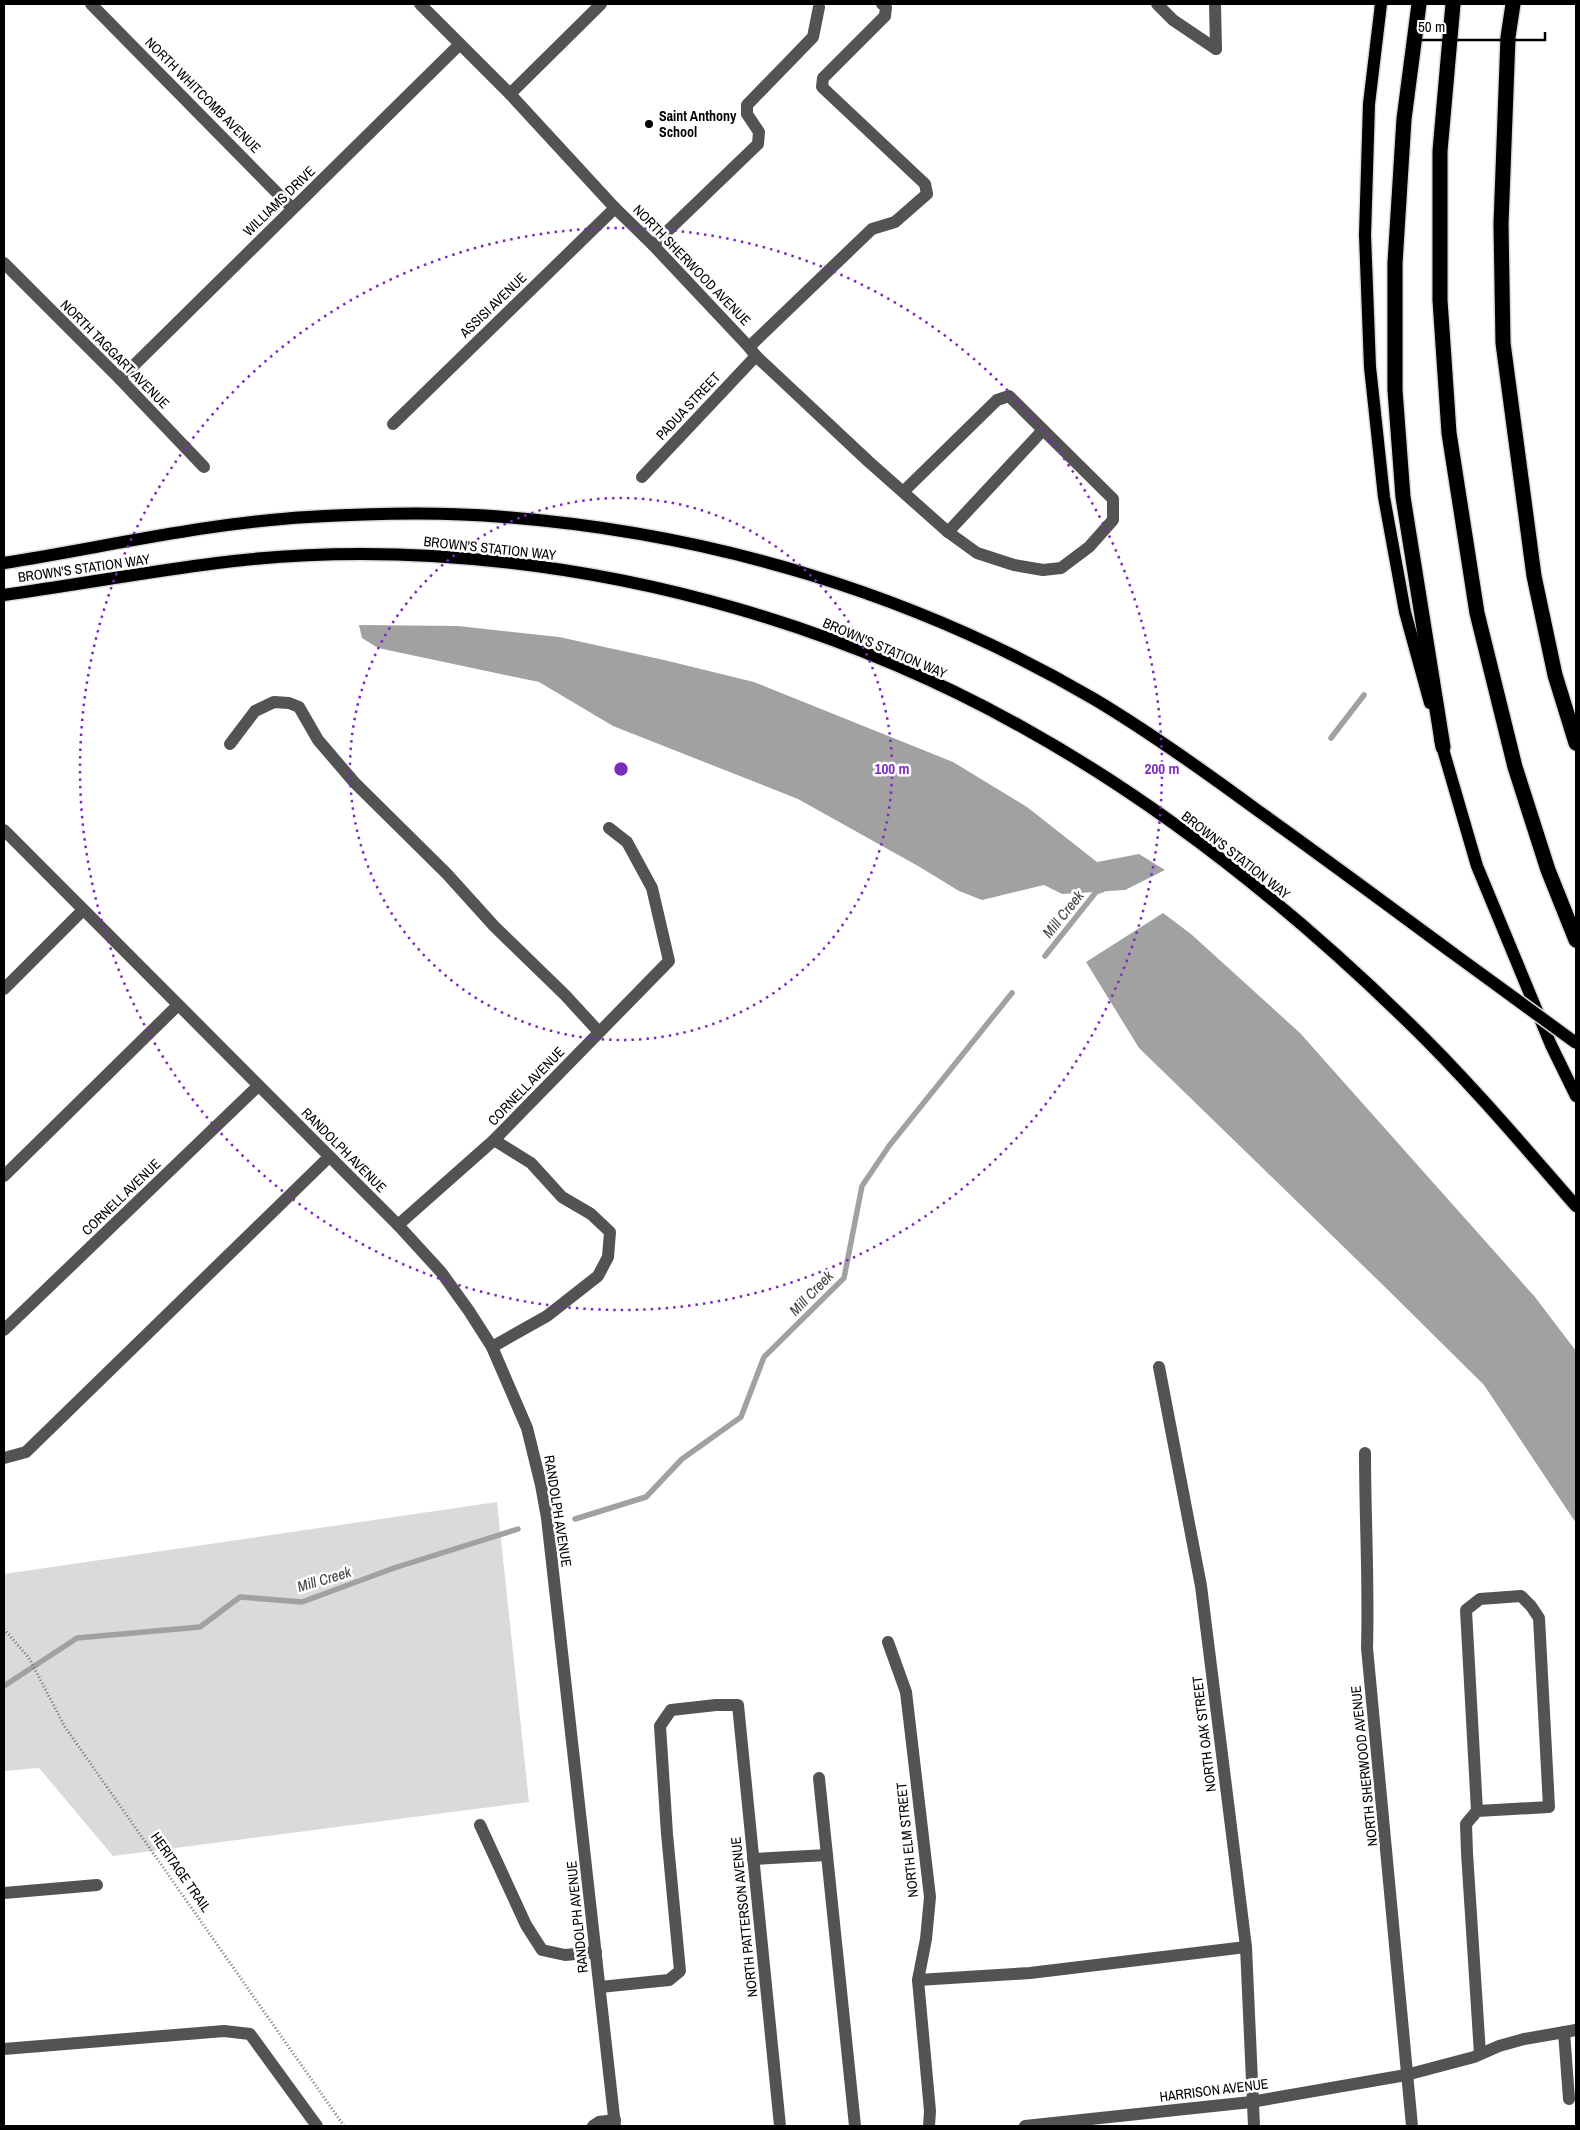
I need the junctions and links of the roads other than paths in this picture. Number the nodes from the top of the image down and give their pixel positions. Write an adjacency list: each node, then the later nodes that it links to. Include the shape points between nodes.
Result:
1 (91, 4): 14 (street, NORTH WHITCOMB AVENUE)
2 (420, 4): 12 (street, NORTH SHERWOOD AVENUE)
3 (601, 4): 13 (street)
4 (882, 4): 18 (street, PADUA STREET, via 886,8 885,16 823,78 822,87 925,184 927,194 895,222 872,229)
5 (1156, 4): 6 (street, via 1173,20 1216,49)
6 (1215, 4)
7 (1380, 4): 30 (main road, via 1369,104 1365,226 1370,367 1384,497 1405,612)
8 (1419, 4): 30 (highway, via 1404,119 1395,263 1395,390 1402,496)
9 (1453, 4): 34 (highway, via 1440,151 1440,300 1449,433 1476,612 1513,758 1548,870)
10 (1513, 4): 28 (highway, via 1508,37 1501,224 1503,343 1534,576 1555,675)
11 (819, 5): 16 (street, via 813,37 748,105 747,114 759,132 758,144)
12 (460, 44): 13 (street, NORTH SHERWOOD AVENUE); 14 (street, WILLIAMS DRIVE)
13 (510, 94): 15 (street, NORTH SHERWOOD AVENUE)
14 (292, 208): 19 (street, WILLIAMS DRIVE)
15 (615, 208): 16 (street, NORTH SHERWOOD AVENUE); 20 (street, ASSISI AVENUE)
16 (653, 244): 18 (street, NORTH SHERWOOD AVENUE)
17 (4, 263): 19 (street, NORTH TAGGART AVENUE)
18 (752, 352): 23 (street, PADUA STREET); 24 (street, NORTH SHERWOOD AVENUE)
19 (120, 379): 22 (street, NORTH TAGGART AVENUE)
20 (393, 424)
21 (1043, 430): 24 (street, NORTH SHERWOOD AVENUE, via 1009,396 997,400); 25 (street); 25 (street, NORTH SHERWOOD AVENUE, via 1113,498 1113,520 1089,547 1061,568 1043,570 977,553)
22 (204, 467)
23 (642, 476)
24 (903, 492): 25 (street, NORTH SHERWOOD AVENUE)
25 (951, 534)
26 (4, 563): 38 (main road, BROWN'S STATION WAY, bridge, via 212,528 304,517 437,514 501,516 634,532 731,552 826,579 918,612 1092,698 1202,770)
27 (4, 595): 44 (main road, BROWN'S STATION WAY, via 219,563 294,557 430,556 571,571 645,586 774,620 837,642 896,666 1021,726 1115,783 1233,870 1302,925 1406,1020 1499,1118)
28 (1576, 743)
29 (230, 744): 37 (street, via 255,711 274,702 299,707 318,740 354,782)
30 (1443, 747): 40 (main road, via 1477,866 1550,1045)
31 (609, 828): 37 (street, CORNELL AVENUE, via 627,842 652,888 669,961)
32 (4, 830): 33 (street, RANDOLPH AVENUE)
33 (83, 910): 35 (street); 36 (street, RANDOLPH AVENUE)
34 (1576, 940)
35 (4, 989)
36 (178, 1005): 39 (street, RANDOLPH AVENUE); 43 (street)
37 (599, 1032): 41 (street, CORNELL AVENUE)
38 (1576, 1043)
39 (258, 1086): 42 (street, RANDOLPH AVENUE); 46 (street, CORNELL AVENUE)
40 (1576, 1096)
41 (494, 1140): 45 (street, CORNELL AVENUE); 47 (street, via 531,1162 562,1196 591,1214 610,1232 608,1257 598,1276 547,1316)
42 (329, 1157): 45 (street, RANDOLPH AVENUE); 50 (street, via 26,1452)
43 (4, 1176)
44 (1576, 1206)
45 (398, 1225): 47 (street, RANDOLPH AVENUE, via 440,1272)
46 (4, 1330)
47 (492, 1347): 60 (street, RANDOLPH AVENUE, via 527,1428 543,1493)
48 (1159, 1367): 59 (street, NORTH OAK STREET, via 1202,1586)
49 (1365, 1453): 66 (street, NORTH SHERWOOD AVENUE, via 1367,1648)
50 (4, 1458)
51 (888, 1642): 61 (street, NORTH ELM STREET, via 906,1692 930,1897)
52 (819, 1778): 55 (street)
53 (1477, 1811): 53 (street, via 1466,1610 1480,1599 1521,1596 1539,1618 1550,1807); 65 (street, via 1466,1824)
54 (480, 1825): 60 (street, via 526,1925 542,1950 565,1954)
55 (827, 1855): 56 (street); 74 (street)
56 (753, 1859): 62 (street, NORTH PATTERSON AVENUE, via 738,1705 670,1710 660,1726 680,1971 669,1980); 73 (street, NORTH PATTERSON AVENUE)
57 (98, 1885): 58 (street)
58 (4, 1893)
59 (1246, 1947): 61 (street, via 1030,1973); 68 (street, NORTH OAK STREET)
60 (596, 1952): 62 (street, RANDOLPH AVENUE)
61 (918, 1980): 75 (street, NORTH ELM STREET)
62 (600, 1987): 70 (street, RANDOLPH AVENUE)
63 (1570, 2031): 65 (street, HARRISON AVENUE, via 1524,2039); 67 (street)
64 (4, 2049): 71 (street, via 224,2031 250,2034)
65 (1480, 2054): 66 (street, HARRISON AVENUE)
66 (1406, 2075): 68 (street, HARRISON AVENUE); 78 (street, NORTH SHERWOOD AVENUE)
67 (1569, 2099)
68 (1251, 2102): 69 (street, HARRISON AVENUE); 77 (street, NORTH OAK STREET)
69 (1093, 2122): 76 (street, HARRISON AVENUE)
70 (615, 2123): 72 (street, via 599,2122)
71 (317, 2126)
72 (593, 2126)
73 (780, 2126)
74 (855, 2126)
75 (929, 2126)
76 (1025, 2126)
77 (1254, 2126)
78 (1412, 2126)

